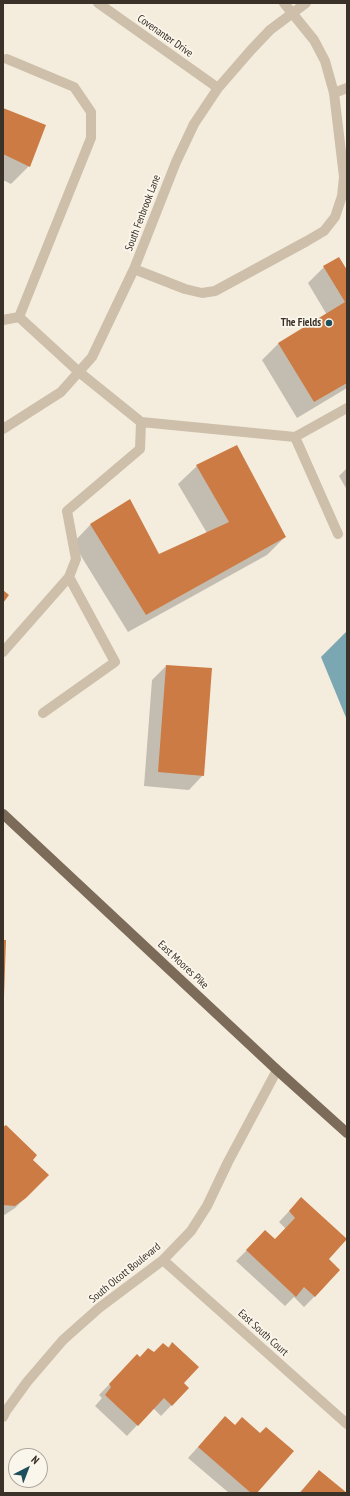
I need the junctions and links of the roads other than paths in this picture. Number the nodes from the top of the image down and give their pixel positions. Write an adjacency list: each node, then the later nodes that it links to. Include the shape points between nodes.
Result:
1 (98, 3): 6 (street, Covenanter Drive)
2 (284, 3): 4 (street)
3 (306, 3): 4 (street, South Fenbrook Lane)
4 (291, 14): 6 (street, South Fenbrook Lane, via 270,30); 8 (street, via 314,40 325,62)
5 (7, 59): 10 (street, via 74,87 91,112 90,138)
6 (218, 88): 9 (street, South Fenbrook Lane, via 194,124 176,162)
7 (347, 88): 8 (street)
8 (334, 93): 9 (street, via 344,177 342,196 335,217 324,231 215,291 202,293 185,289)
9 (134, 269): 12 (street, South Fenbrook Lane, via 92,357)
10 (19, 317): 11 (street); 12 (street)
11 (3, 320)
12 (79, 372): 14 (street); 15 (street, South Fenbrook Lane, via 61,392)
13 (347, 408): 16 (street)
14 (141, 422): 16 (street); 18 (street, via 140,449 67,511 76,560)
15 (3, 429)
16 (295, 437): 17 (street)
17 (338, 534)
18 (69, 577): 19 (street); 20 (street, via 115,662)
19 (3, 652)
20 (43, 713)
21 (3, 814): 22 (main road, East Moores Pike)
22 (277, 1070): 23 (main road, East Moores Pike); 24 (street, South Olcott Boulevard, via 207,1206 191,1231)
23 (347, 1133)
24 (163, 1260): 25 (street, South Olcott Boulevard, via 99,1308 63,1340); 26 (street, East South Court)
25 (4, 1413)
26 (347, 1424)

